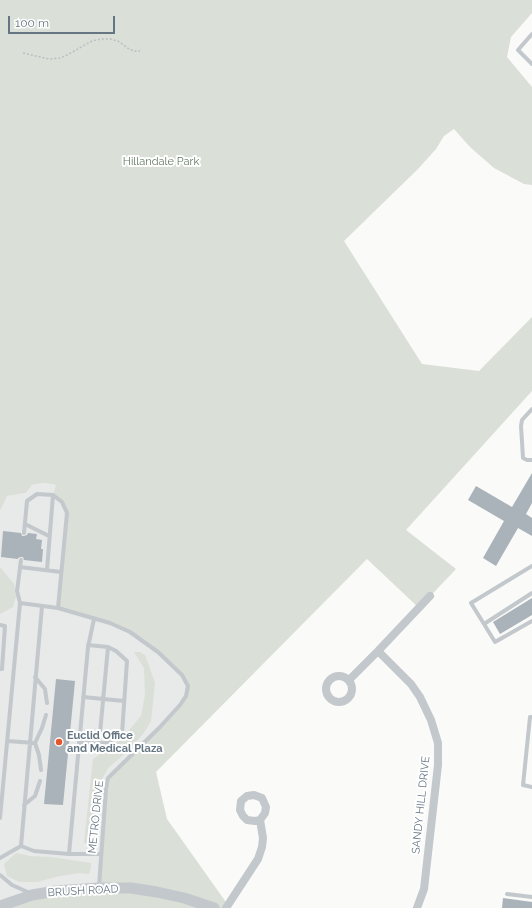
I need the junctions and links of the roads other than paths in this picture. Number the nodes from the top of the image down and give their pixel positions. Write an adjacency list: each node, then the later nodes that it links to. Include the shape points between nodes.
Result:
1 (532, 34): 2 (lane, via 518,50)
2 (532, 64)
3 (532, 409): 4 (lane, via 522,420 521,426 523,458)
4 (532, 460)
5 (53, 496): 6 (lane, via 37,494 28,501); 8 (lane); 13 (lane, via 62,502 67,513)
6 (25, 524): 7 (lane); 8 (lane)
7 (24, 533)
8 (50, 536): 12 (lane)
9 (21, 560): 11 (lane)
10 (532, 566): 21 (lane, via 471,604)
11 (20, 567): 12 (lane); 16 (lane, via 17,591)
12 (47, 570): 13 (lane)
13 (61, 572): 18 (lane)
14 (532, 593): 21 (lane)
15 (430, 596): 25 (street)
16 (20, 603): 17 (lane, METRO DRIVE); 35 (lane)
17 (42, 606): 18 (lane, METRO DRIVE); 27 (lane)
18 (58, 608): 19 (lane, METRO DRIVE)
19 (94, 619): 23 (lane); 50 (lane, METRO DRIVE, via 130,632 158,652 182,675 188,686 186,696 180,705 108,778)
20 (532, 621): 21 (lane, via 495,642)
21 (484, 624)
22 (0, 626): 26 (lane, via 5,626)
23 (88, 644): 24 (lane); 29 (lane)
24 (108, 647): 30 (lane); 31 (lane, via 127,661)
25 (378, 651): 28 (street); 60 (street, SANDY HILL DRIVE, via 411,684 420,697 438,743 438,765 424,889)
26 (0, 669)
27 (35, 677): 32 (lane, via 45,689); 36 (lane)
28 (349, 680)
29 (83, 697): 30 (lane); 37 (lane)
30 (103, 699): 31 (lane); 39 (lane)
31 (124, 701): 39 (lane, via 122,734)
32 (47, 703)
33 (46, 715): 38 (lane)
34 (532, 718): 44 (lane, via 530,717 523,785)
35 (7, 740): 36 (lane); 41 (lane)
36 (29, 742): 38 (lane); 45 (lane)
37 (79, 742): 39 (lane); 49 (lane)
38 (35, 743): 42 (lane)
39 (99, 744)
40 (0, 751): 41 (lane)
41 (6, 751): 46 (lane)
42 (41, 770)
43 (40, 781): 45 (lane, via 35,796)
44 (532, 787)
45 (24, 805): 48 (lane)
46 (0, 818)
47 (260, 820): 59 (street, via 263,838 258,859)
48 (20, 846): 49 (lane, via 34,851); 51 (lane)
49 (69, 854): 50 (lane)
50 (101, 854): 53 (lane, METRO DRIVE)
51 (0, 858)
52 (0, 875): 54 (lane, via 12,885)
53 (99, 888): 54 (street, BRUSH ROAD); 58 (street, BRUSH ROAD, via 131,888 157,892)
54 (32, 894): 57 (street, BRUSH ROAD)
55 (507, 894): 56 (lane)
56 (532, 897)
57 (0, 906)
58 (214, 908)
59 (226, 908)
60 (417, 908)

